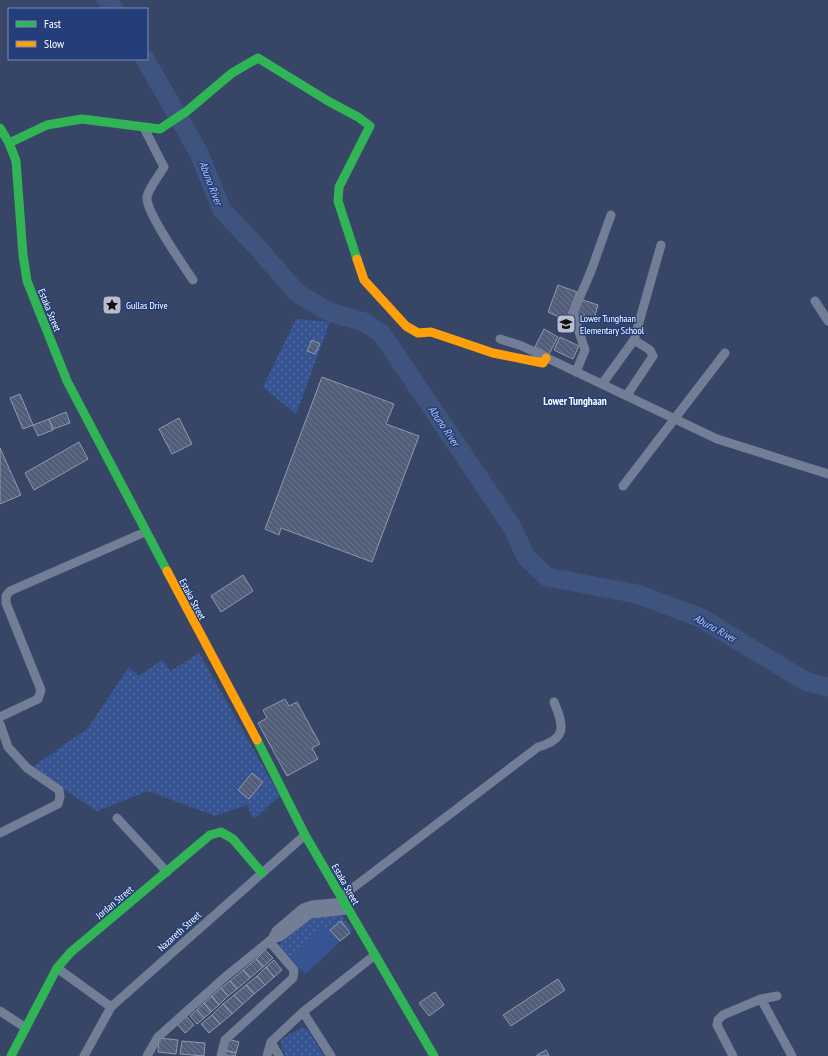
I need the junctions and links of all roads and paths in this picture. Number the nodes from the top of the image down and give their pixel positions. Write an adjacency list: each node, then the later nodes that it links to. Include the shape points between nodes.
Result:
1 (0, 128): 3 (street, Estaka Street)
2 (144, 128): 3 (street, via 102,120 74,120 47,125); 6 (street, via 164,167 148,193 147,200 158,224); 12 (street, via 160,129 171,124 230,75 258,58 370,126 337,193 364,280 394,316 418,333 431,332 528,362 543,362)
3 (9, 143): 19 (street, Estaka Street, via 16,161 27,281 67,381)
4 (611, 215): 13 (street, via 573,313 585,350)
5 (661, 245): 10 (street)
6 (193, 280)
7 (815, 301): 8 (street)
8 (828, 321)
9 (500, 339): 12 (street)
10 (634, 340): 14 (street); 15 (street, via 650,350 653,356)
11 (725, 353): 16 (street)
12 (546, 358): 13 (street)
13 (576, 372): 14 (street)
14 (602, 384): 15 (street)
15 (627, 395): 16 (street)
16 (675, 420): 17 (street, via 717,439); 18 (street)
17 (828, 474)
18 (623, 486)
19 (145, 532): 21 (street, via 10,591 6,596 6,603 42,690 38,699); 25 (street, Estaka Street)
20 (554, 702): 28 (street, via 560,717 560,736 552,743 538,747)
21 (0, 717)
22 (0, 724): 24 (street, via 8,747 27,768 58,790 60,797 58,804)
23 (117, 818): 26 (street)
24 (0, 833)
25 (305, 835): 27 (street, Nazareth Street); 28 (street, Estaka Street)
26 (166, 872): 27 (street, Jordan Street, via 210,835 222,832 233,839); 31 (street, Jordan Street, via 71,952)
27 (262, 873): 34 (street, Nazareth Street)
28 (344, 903): 29 (street, via 312,905 276,931); 30 (street, Estaka Street)
29 (271, 940): 41 (street, via 158,1037); 42 (street, via 294,970 293,978 225,1040)
30 (375, 955): 36 (street); 46 (street, Estaka Street)
31 (57, 968): 34 (street); 37 (street, Jordan Street)
32 (777, 996): 33 (street)
33 (761, 999): 47 (street, via 723,1015 718,1020 717,1025); 48 (street)
34 (111, 1007): 40 (street, Nazareth Street)
35 (0, 1012): 37 (street)
36 (303, 1012): 38 (street); 45 (street)
37 (26, 1028): 39 (street, Jordan Street)
38 (271, 1042): 43 (street); 44 (street)
39 (11, 1056)
40 (84, 1056)
41 (148, 1056)
42 (221, 1056)
43 (267, 1056)
44 (279, 1056)
45 (331, 1056)
46 (434, 1056)
47 (733, 1056)
48 (792, 1056)

